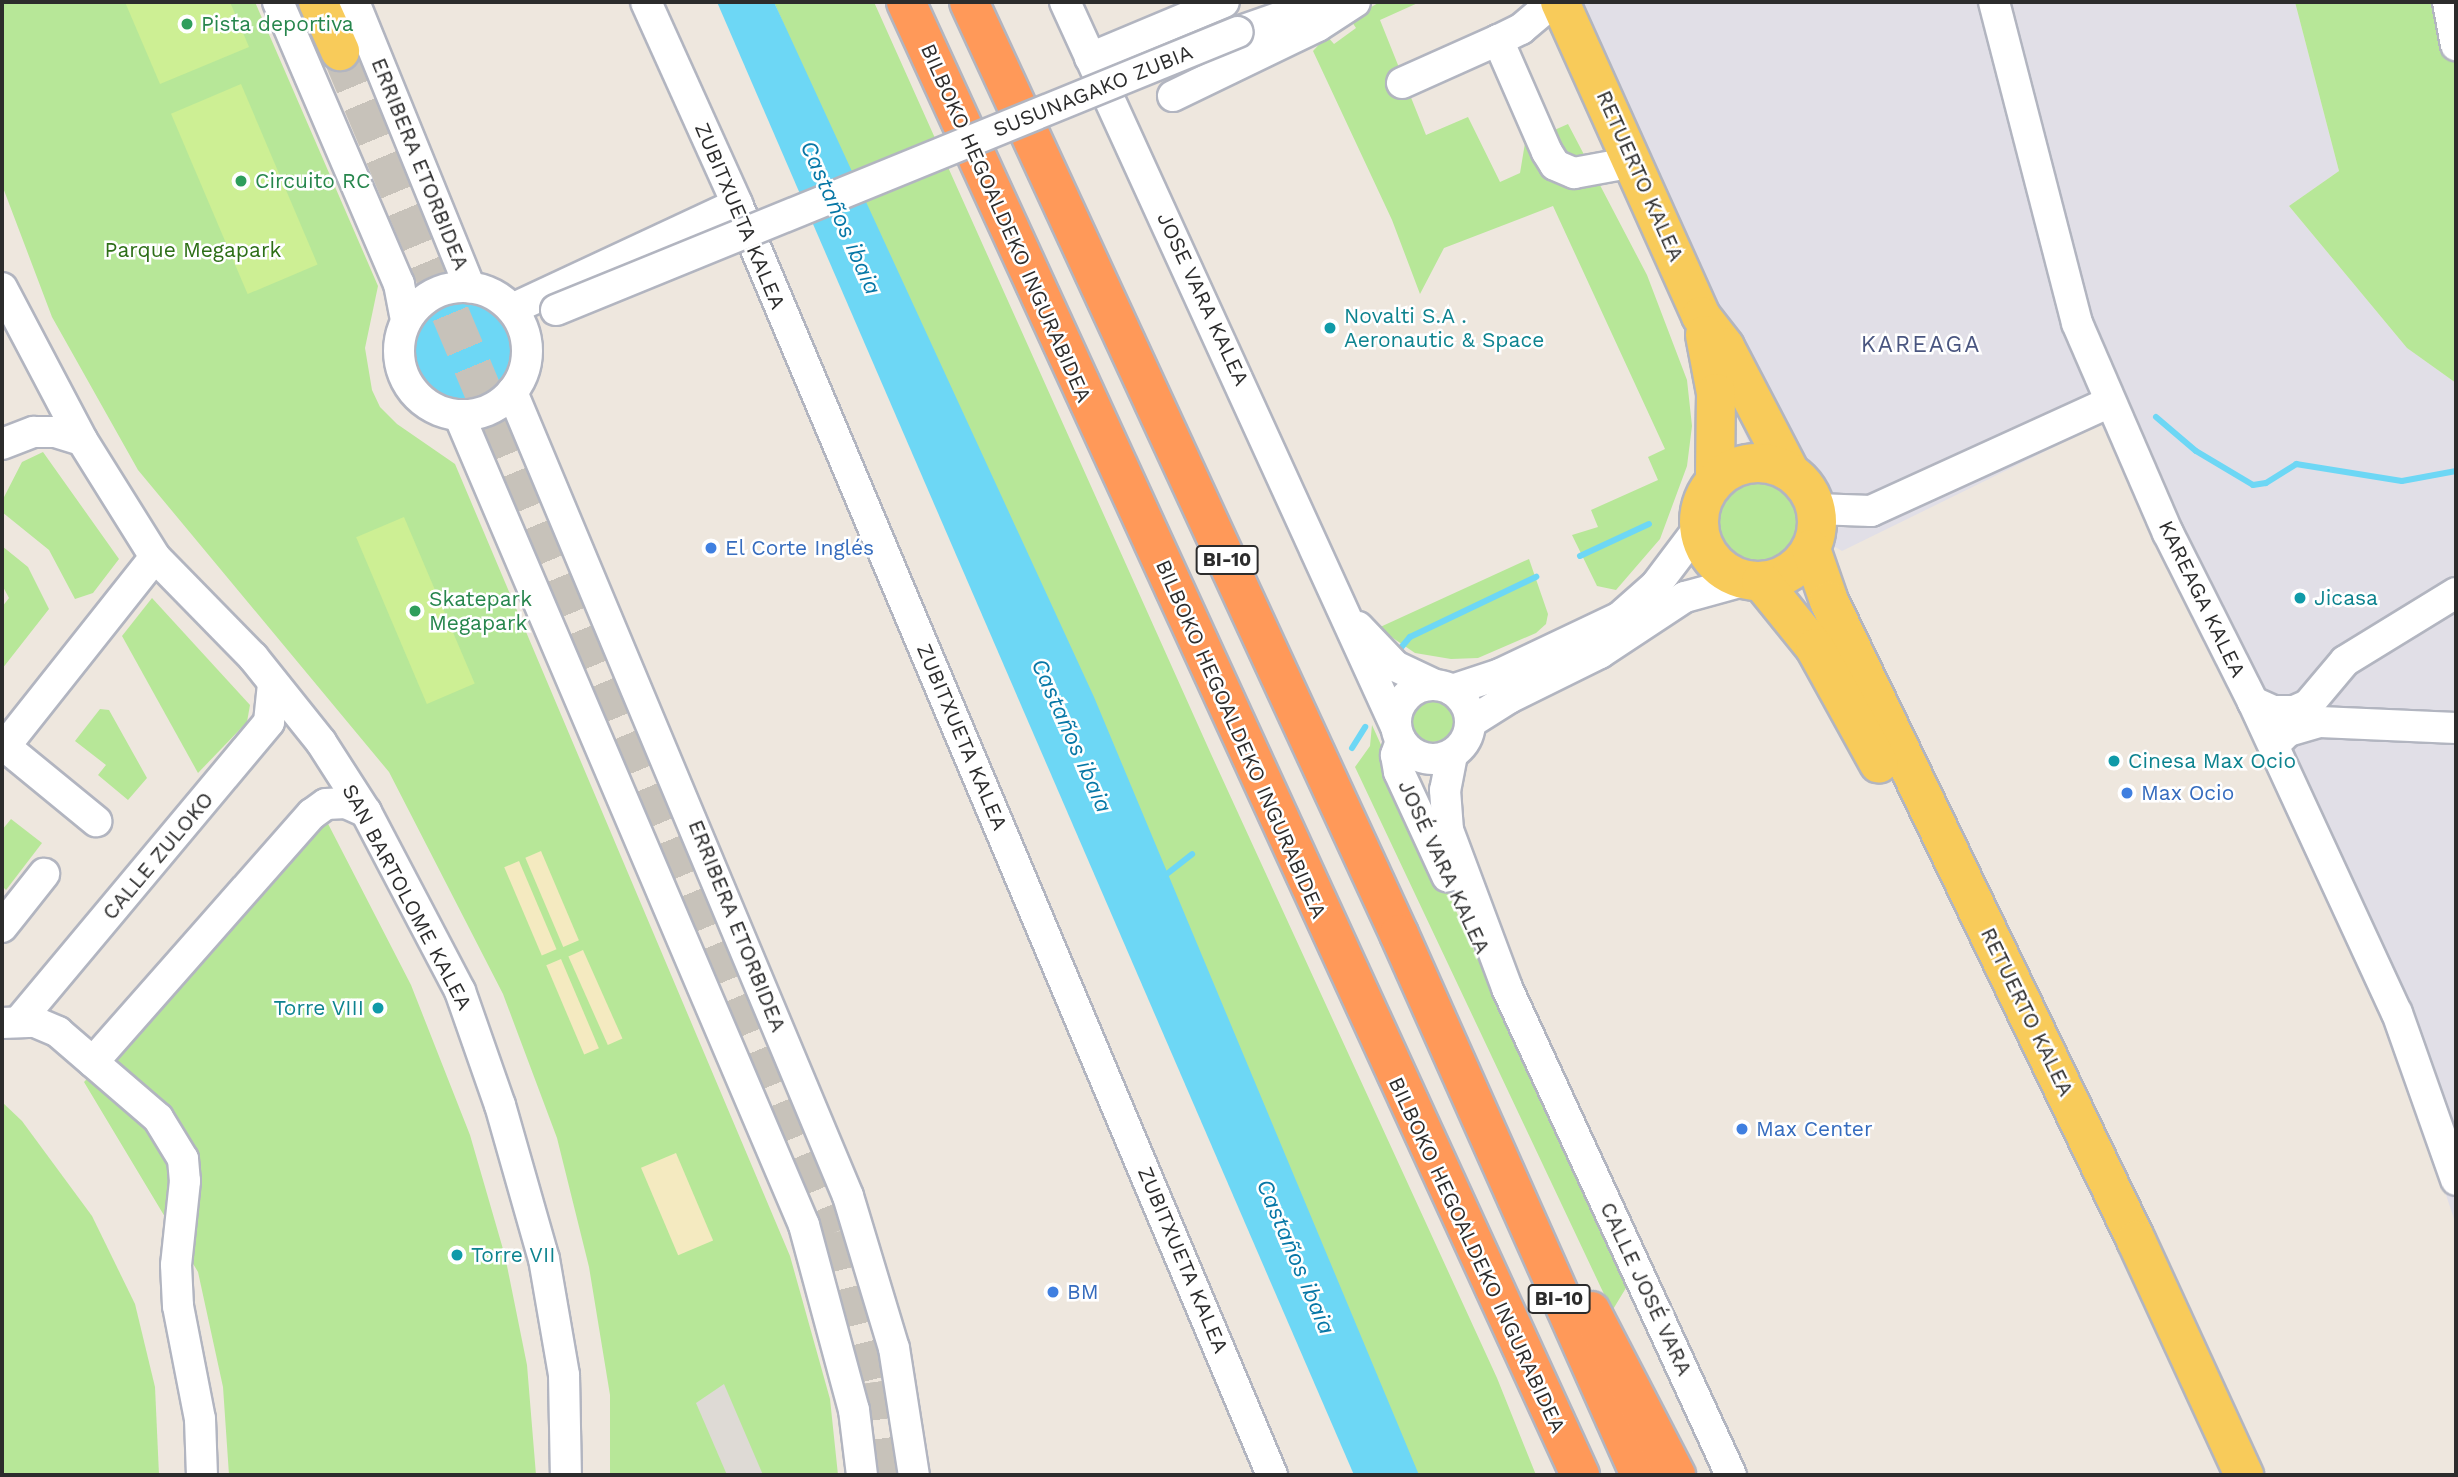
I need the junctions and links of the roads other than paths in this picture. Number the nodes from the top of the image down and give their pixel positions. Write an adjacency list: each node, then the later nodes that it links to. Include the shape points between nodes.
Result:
1 (278, 2): 30 (street, via 399,284)
2 (318, 2): 20 (main road)
3 (354, 2): 26 (street, ERRIBERA ETORBIDEA)
4 (646, 2): 25 (street, ZUBITXUETA KALEA)
5 (906, 2): 69 (highway, BILBOKO HEGOALDEKO INGURABIDEA / BI-10)
6 (969, 2): 65 (highway, BI-10)
7 (1065, 2): 21 (street, JOSE VARA KALEA)
8 (1224, 2): 21 (street)
9 (1302, 2): 17 (street)
10 (1323, 2): 17 (street)
11 (1355, 2): 23 (street, via 1318,26)
12 (1553, 2): 18 (street, via 1521,29)
13 (1560, 2): 16 (main road, RETUERTO KALEA)
14 (1994, 2): 33 (street, KAREAGA KALEA, via 2077,323)
15 (2448, 2): 19 (street)
16 (1574, 18): 24 (main road, RETUERTO KALEA)
17 (1238, 32): 29 (street, SUSUNAGAKO ZUBIA, bridge, via 556,310)
18 (1498, 40): 22 (street); 24 (street, via 1555,164 1574,173)
19 (2456, 45)
20 (340, 51)
21 (1090, 58): 46 (street, JOSE VARA KALEA)
22 (1402, 83)
23 (1173, 96)
24 (1634, 162): 28 (main road, RETUERTO KALEA)
25 (737, 204): 29 (street); 74 (street, ZUBITXUETA KALEA)
26 (470, 287): 29 (street, via 500,298); 30 (street, via 433,294)
27 (2, 288): 31 (street, SAN BARTOLOME KALEA)
28 (1701, 316): 38 (main road, via 1725,347); 39 (main road, via 1716,393)
29 (517, 319): 32 (street, via 526,365)
30 (406, 320): 34 (street, via 399,341 407,382 420,399 439,411)
31 (44, 373): 35 (street, via 44,396); 36 (street, SAN BARTOLOME KALEA)
32 (512, 392): 34 (street, via 479,413); 73 (street, ERRIBERA ETORBIDEA, via 848,1196 894,1349)
33 (2110, 402): 40 (street, via 1871,511); 50 (street, KAREAGA KALEA, via 2168,533)
34 (460, 415): 72 (street, via 804,1225 854,1410)
35 (34, 432): 36 (street); 37 (street)
36 (82, 440): 43 (street, SAN BARTOLOME KALEA)
37 (2, 444)
38 (1790, 472): 39 (main road, via 1751,463); 40 (main road, via 1806,488)
39 (1715, 480): 41 (main road, via 1699,511)
40 (1816, 509): 42 (main road, via 1817,530)
41 (1699, 528): 44 (main road, via 1714,562); 48 (street, via 1656,584 1620,617 1500,674)
42 (1811, 549): 44 (main road, via 1798,565); 68 (main road, RETUERTO KALEA, via 1829,601)
43 (155, 557): 47 (street, SAN BARTOLOME KALEA); 56 (street)
44 (1754, 580): 51 (street, via 1685,597 1600,653); 81 (main road, RETUERTO KALEA, via 1815,648 1868,741)
45 (2456, 593): 49 (street, via 2345,661)
46 (1339, 597): 48 (street, JOSE VARA KALEA, via 1379,653); 54 (street, JOSE VARA KALEA, via 1360,654)
47 (274, 682): 58 (street, SAN BARTOLOME KALEA, via 321,742); 63 (street, CALLE ZULOKO, via 269,722)
48 (1443, 688): 51 (street, via 1466,704); 54 (street, via 1409,694 1397,712)
49 (2321, 692): 50 (street, via 2294,712 2273,711); 52 (street, via 2332,714)
50 (2253, 702): 55 (street, KAREAGA KALEA)
51 (1471, 722): 57 (street, via 1464,744)
52 (2345, 724): 53 (street); 55 (street, via 2331,741 2305,748)
53 (2456, 728)
54 (1399, 734): 57 (street, via 1418,757); 62 (street, JOSÉ VARA KALEA, via 1396,755 1415,808 1486,959)
55 (2274, 745): 67 (street, KAREAGA KALEA, via 2396,1013)
56 (3, 747): 59 (street)
57 (1452, 755): 62 (street, JOSÉ VARA KALEA, via 1445,790 1448,830)
58 (366, 812): 64 (street, via 346,803 326,804 312,814); 71 (street, SAN BARTOLOME KALEA, via 460,991 500,1105 544,1259 565,1375)
59 (96, 821)
60 (44, 874): 61 (street)
61 (2, 927)
62 (1507, 988): 66 (street, JOSÉ VARA KALEA)
63 (11, 1022): 64 (street, via 58,1032)
64 (93, 1062): 70 (street, via 158,1118 183,1159 186,1181 176,1279 200,1419)
65 (1483, 1120): 77 (highway, BI-10); 78 (highway, via 1609,1344)
66 (1596, 1179): 79 (street, CALLE JOSÉ VARA); 80 (street, CALLE JOSÉ VARA, via 1625,1217 1671,1301)
67 (2456, 1180)
68 (2144, 1236): 82 (main road, RETUERTO KALEA); 83 (street)
69 (1472, 1244): 75 (highway); 76 (highway, BILBOKO HEGOALDEKO INGURABIDEA / BI-10)
70 (202, 1475)
71 (566, 1475)
72 (862, 1475)
73 (914, 1475)
74 (1272, 1475)
75 (1556, 1475)
76 (1580, 1475)
77 (1640, 1475)
78 (1676, 1475)
79 (1731, 1475)
80 (1750, 1475)
81 (2215, 1475)
82 (2244, 1475)
83 (2264, 1475)

